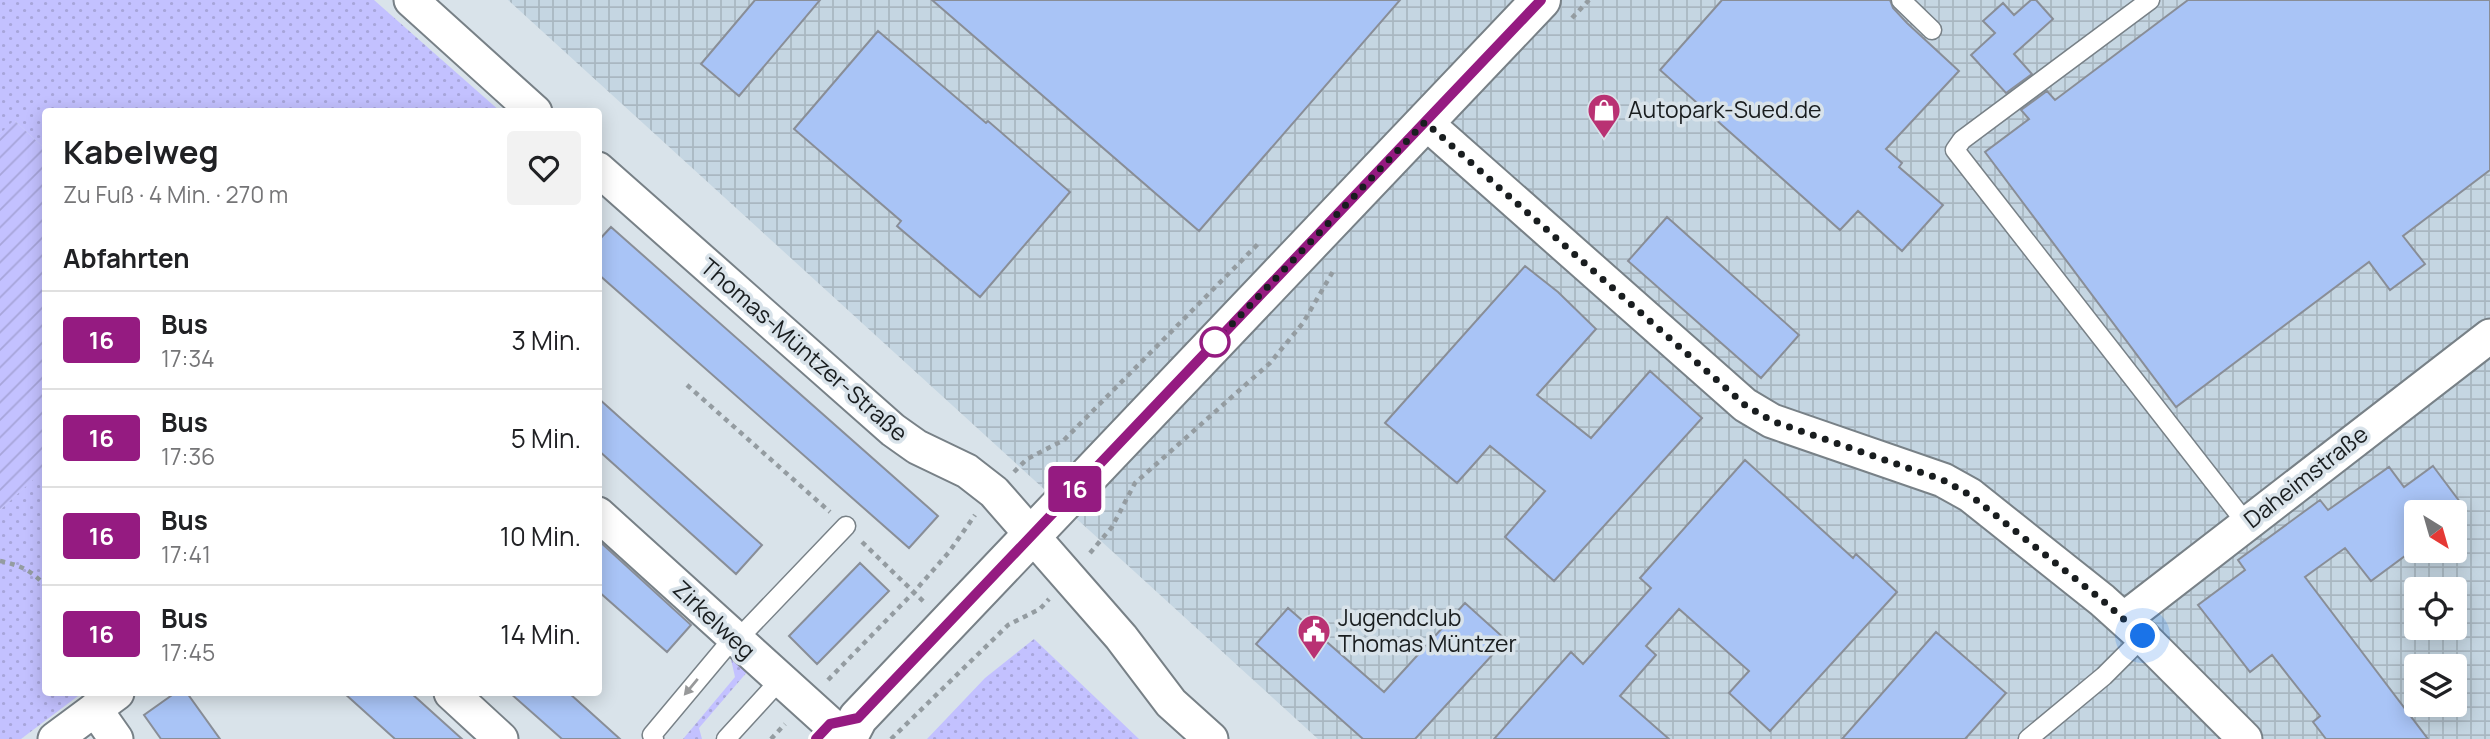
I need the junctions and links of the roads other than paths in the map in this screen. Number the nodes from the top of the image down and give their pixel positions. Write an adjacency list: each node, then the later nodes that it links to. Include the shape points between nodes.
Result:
1 (411, 0): 6 (street)
2 (1900, 0): 5 (lane)
3 (2150, 0): 11 (lane, via 1962,140 1955,150)
4 (1556, 10): 7 (street)
5 (1932, 30)
6 (532, 108)
7 (1425, 122): 13 (street); 14 (street, via 1745,405 1772,421 1943,480 1970,495)
8 (602, 178): 13 (street, Thomas-Müntzer-Straße, via 893,430 967,471 994,492)
9 (2490, 336): 11 (street, Daheimstraße)
10 (602, 518): 15 (street, Zirkelweg)
11 (2246, 523): 14 (street, Daheimstraße)
12 (846, 526): 15 (lane)
13 (1032, 535): 19 (street, via 947,624); 25 (street, Thomas-Müntzer-Straße, via 1121,637 1171,703)
14 (2133, 628): 26 (lane, via 2104,676); 27 (street)
15 (735, 639): 16 (street, Zirkelweg); 23 (lane, one-way to 23, via 652,735)
16 (780, 680): 19 (street, Zirkelweg); 24 (lane)
17 (454, 696): 22 (street)
18 (106, 701): 20 (street); 21 (street)
19 (831, 725)
20 (55, 739)
21 (116, 739)
22 (501, 739)
23 (654, 739)
24 (726, 739)
25 (1211, 739)
26 (2028, 739)
27 (2245, 739)

